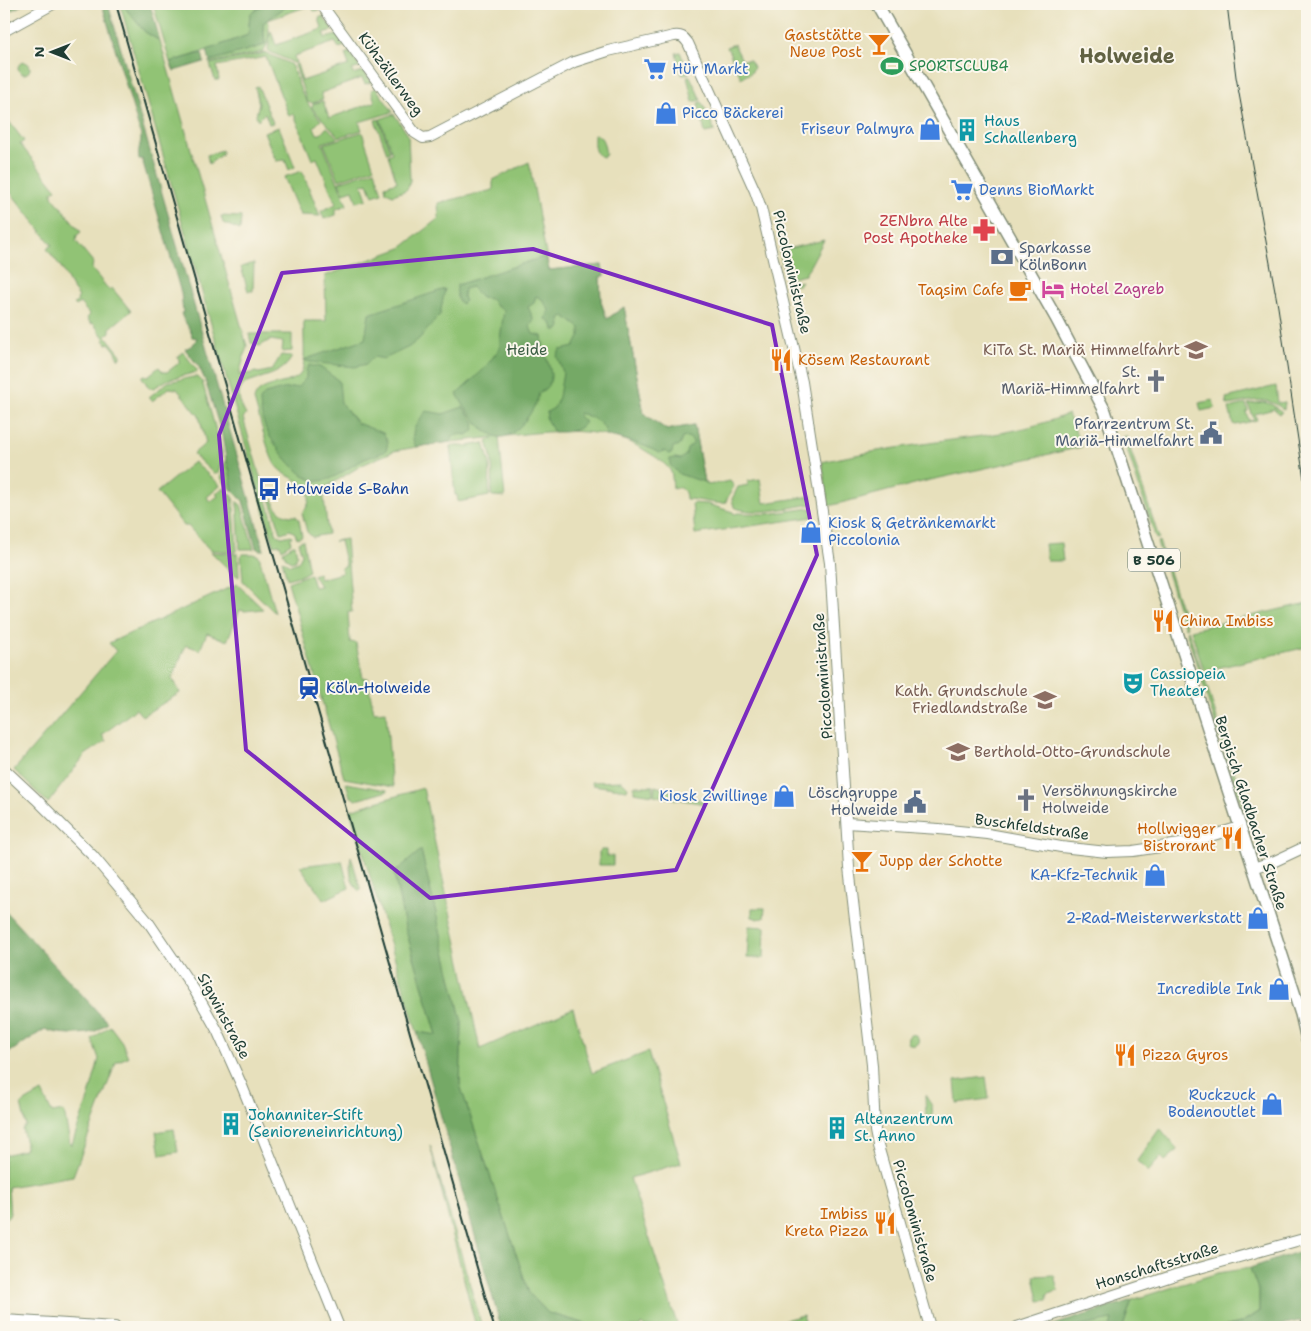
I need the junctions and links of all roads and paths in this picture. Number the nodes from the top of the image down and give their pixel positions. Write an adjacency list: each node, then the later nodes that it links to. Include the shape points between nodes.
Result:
1 (53, 4): 4 (street)
2 (321, 4): 5 (street, Kühzällerweg, via 420,137 430,136 574,62 674,36)
3 (877, 4): 8 (main road, Bergisch Gladbacher Straße / B 506, via 1056,318 1105,411)
4 (4, 31)
5 (685, 38): 7 (street, Piccoloministraße, via 756,195 802,382 831,569)
6 (4, 769): 13 (street, Sigwinstraße, via 93,856 149,923 195,991 245,1092)
7 (847, 823): 8 (street, Buschfeldstraße, via 988,834 1107,852 1187,844); 18 (street, Piccoloministraße, via 851,893 872,1065 876,1138)
8 (1240, 826): 10 (main road, Bergisch Gladbacher Straße / B 506)
9 (1307, 846): 10 (street)
10 (1254, 868): 11 (main road, Bergisch Gladbacher Straße / B 506)
11 (1307, 1040)
12 (1307, 1238): 19 (street, Honschaftsstraße, via 1199,1267)
13 (333, 1313): 16 (street); 17 (street, Sigwinstraße)
14 (4, 1320): 15 (street)
15 (115, 1327)
16 (331, 1327)
17 (339, 1327)
18 (930, 1327)
19 (1017, 1327)

